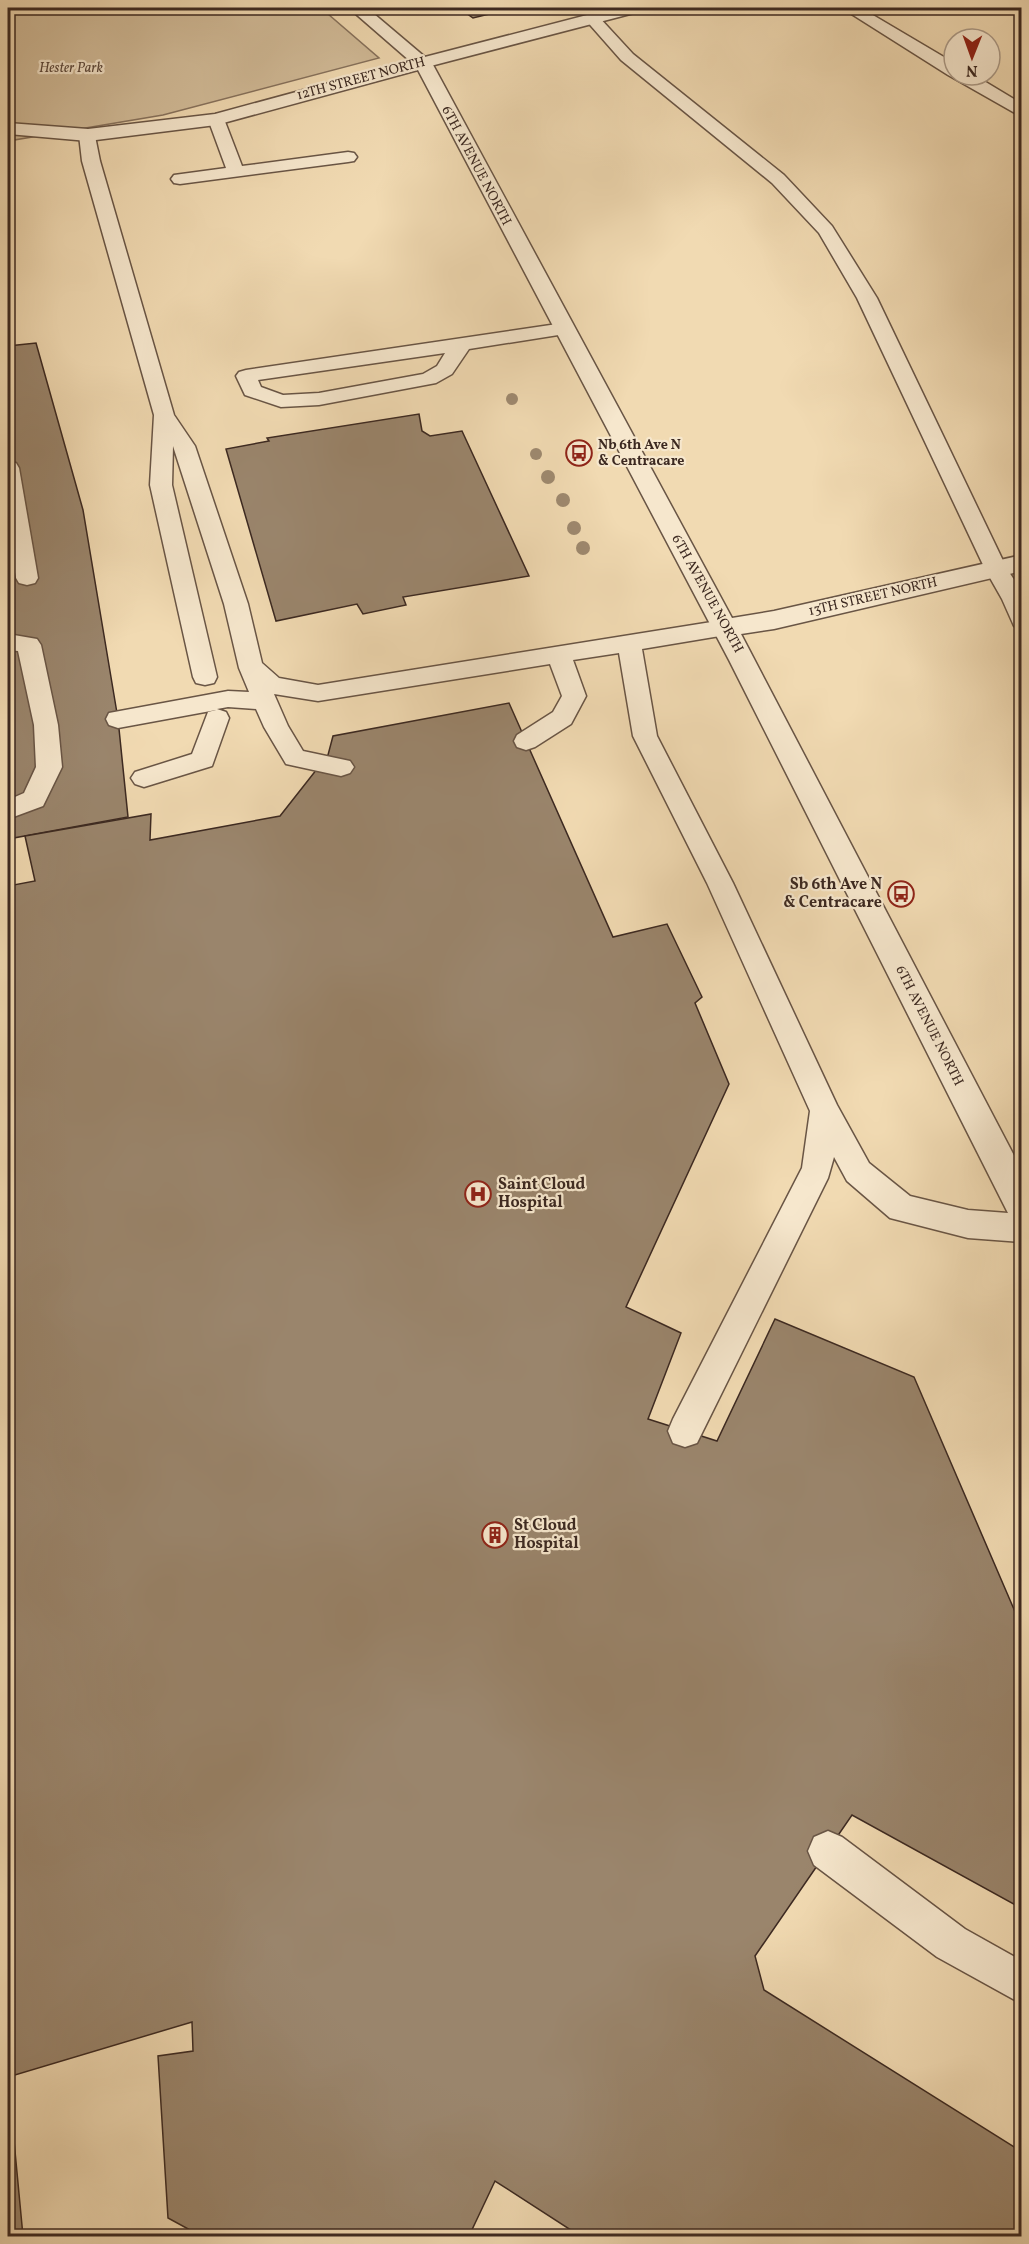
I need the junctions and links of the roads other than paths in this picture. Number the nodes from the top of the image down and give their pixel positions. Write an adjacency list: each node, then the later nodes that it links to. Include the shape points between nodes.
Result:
1 (357, 8): 5 (street, 6TH AVENUE NORTH)
2 (632, 8): 4 (street, 12TH STREET NORTH)
3 (850, 8): 6 (street)
4 (604, 13): 5 (street, 12TH STREET NORTH); 20 (lane, via 627,57 778,179 826,230 867,298)
5 (423, 63): 9 (street, 12TH STREET NORTH); 15 (street, 6TH AVENUE NORTH)
6 (942, 64)
7 (981, 87): 8 (street)
8 (1022, 112)
9 (216, 119): 11 (street, 12TH STREET NORTH); 13 (lane)
10 (8, 129): 11 (street, 12TH STREET NORTH)
11 (88, 135): 17 (lane, via 91,161)
12 (348, 157): 13 (lane)
13 (236, 172): 14 (lane)
14 (180, 179)
15 (564, 329): 16 (lane); 23 (street, 6TH AVENUE NORTH)
16 (463, 344): 16 (lane, via 333,363 246,376 252,391 280,401 319,399 429,380 445,370)
17 (164, 416): 27 (lane, via 183,446 236,604); 28 (lane, via 161,484)
18 (8, 468): 21 (lane)
19 (1022, 563): 20 (street, 13TH STREET NORTH)
20 (996, 568): 22 (lane); 23 (street, 13TH STREET NORTH)
21 (27, 578)
22 (1022, 621)
23 (724, 628): 25 (lane); 37 (street, 6TH AVENUE NORTH)
24 (8, 642): 35 (lane, via 29,645 46,725 49,767 34,799)
25 (630, 644): 26 (lane); 36 (lane, via 645,736 720,883)
26 (559, 656): 27 (lane, via 318,693 272,685); 32 (lane, via 574,696 562,718)
27 (250, 666): 29 (lane)
28 (205, 677)
29 (265, 701): 31 (lane, via 228,699); 33 (lane, via 296,758)
30 (217, 718): 34 (lane, via 203,760)
31 (118, 719)
32 (526, 741)
33 (341, 767)
34 (144, 778)
35 (8, 810)
36 (825, 1111): 38 (lane, via 858,1172 901,1208 968,1224); 39 (lane, via 817,1169)
37 (1022, 1206)
38 (1022, 1228)
39 (685, 1431)
40 (828, 1851): 41 (lane, via 951,1943)
41 (1022, 1984)

